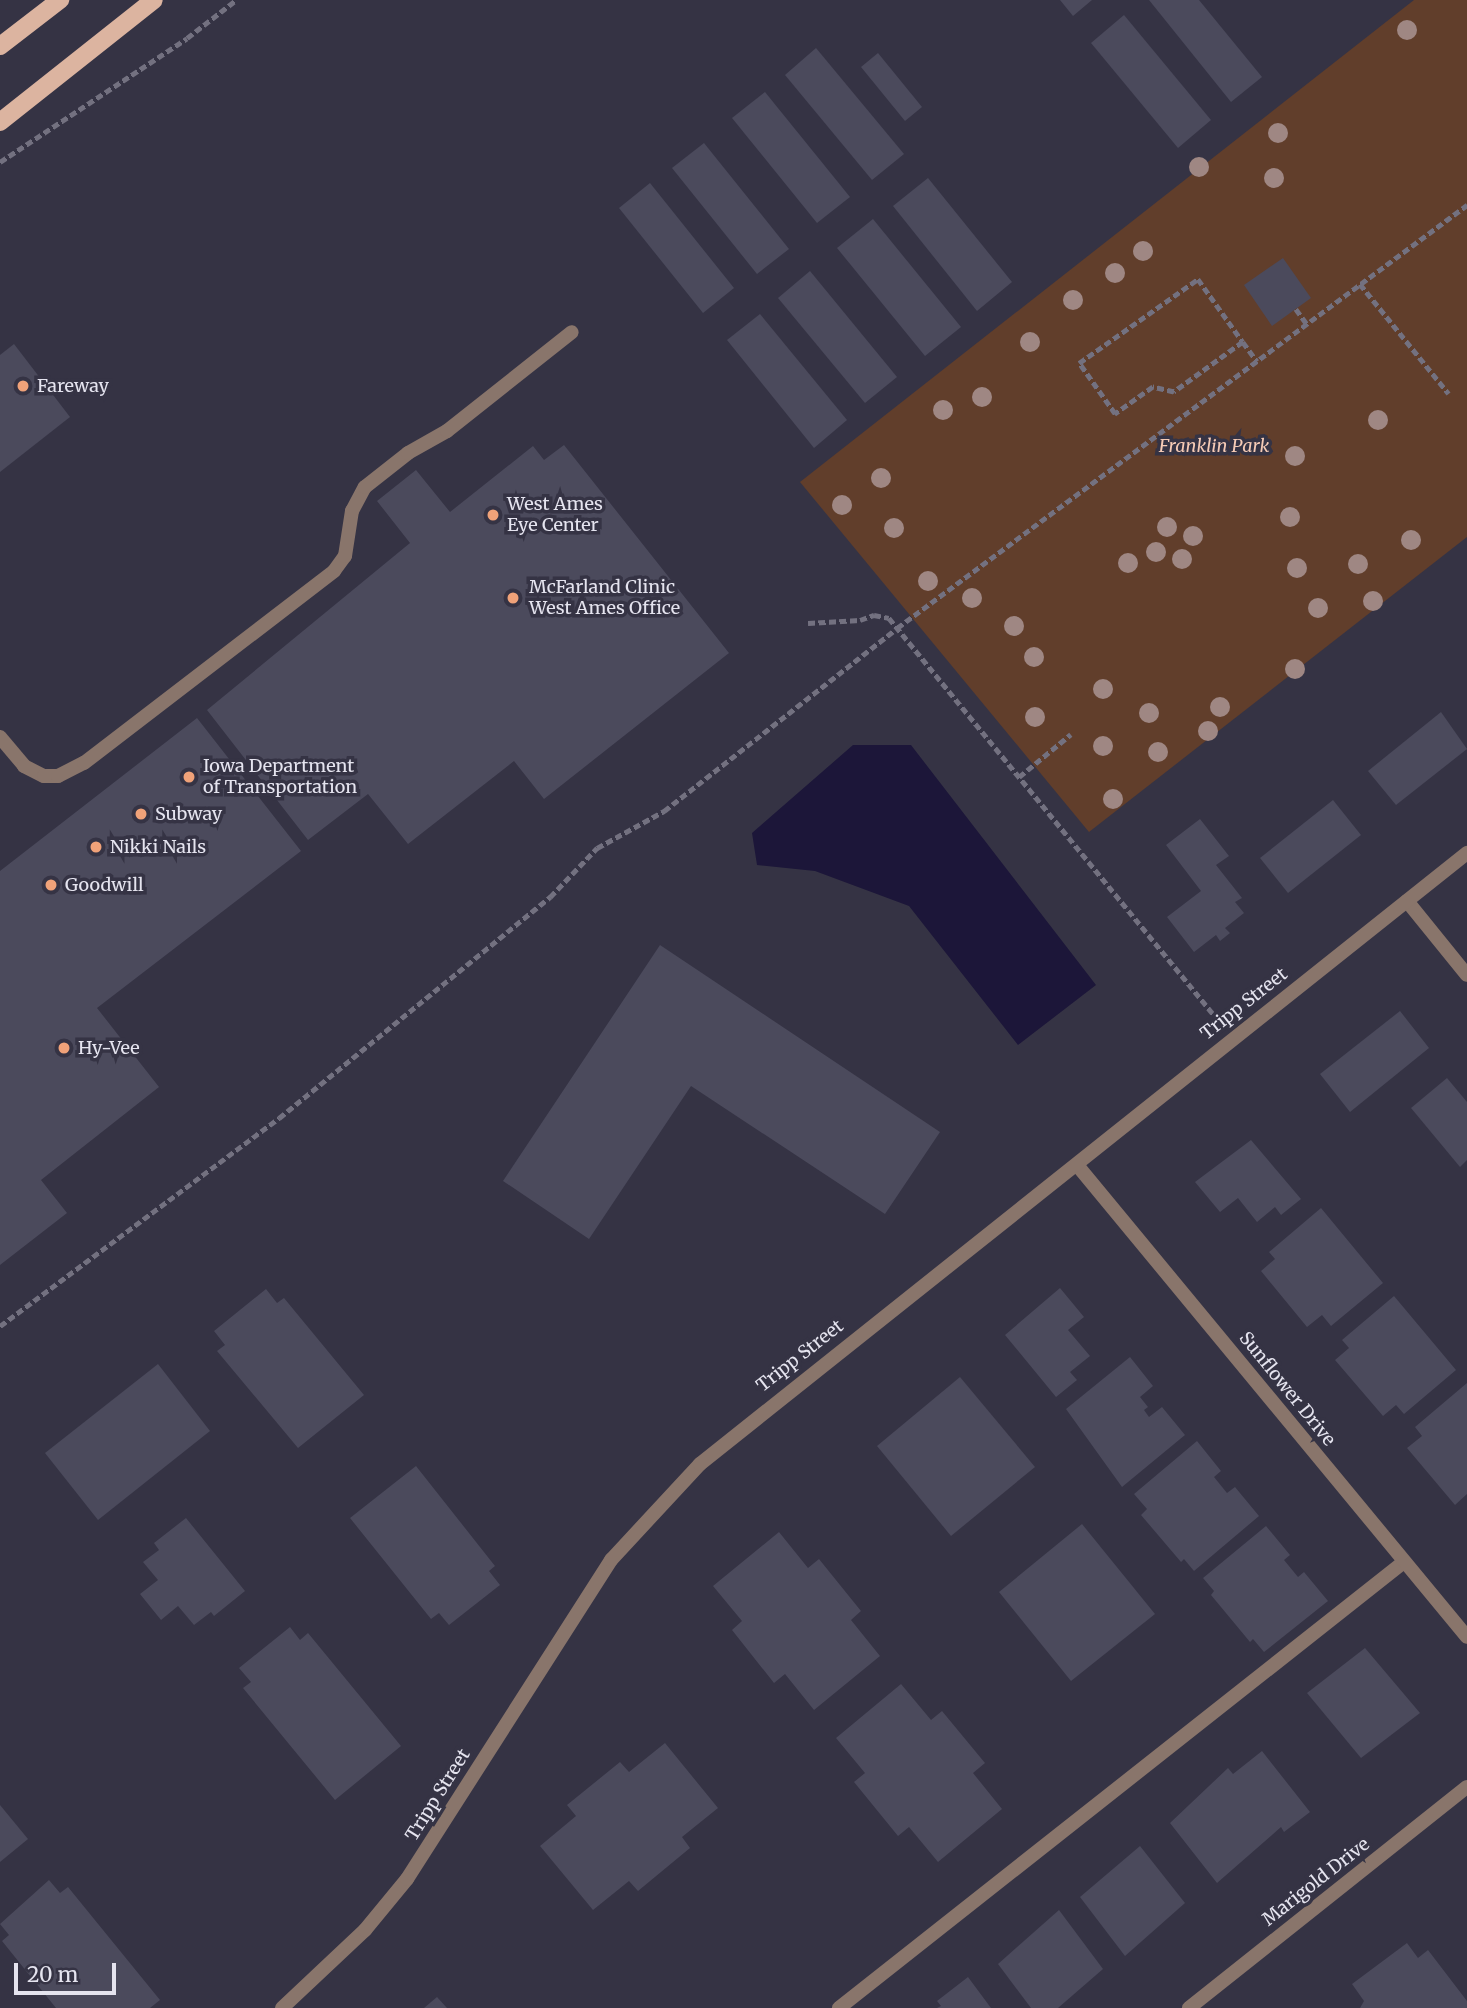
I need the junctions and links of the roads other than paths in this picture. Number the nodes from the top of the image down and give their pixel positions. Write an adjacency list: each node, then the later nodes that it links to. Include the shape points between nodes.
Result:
1 (60, 0): 3 (main road)
2 (154, 0): 4 (main road)
3 (0, 46)
4 (0, 121)
5 (572, 332): 6 (street, via 447,430 365,487 352,511 345,556 334,571 84,763 58,776 44,776 24,766)
6 (0, 737)
7 (1467, 853): 8 (street, Tripp Street)
8 (1407, 901): 9 (street); 10 (street, Tripp Street)
9 (1467, 975)
10 (1077, 1165): 11 (street, Sunflower Drive); 14 (street, Tripp Street, via 750,1421 654,1510 594,1585 408,1880 365,1930)
11 (1405, 1562): 12 (street, Sunflower Drive); 15 (street)
12 (1467, 1637)
13 (1467, 1787): 16 (street, Marigold Drive)
14 (282, 2008)
15 (839, 2008)
16 (1189, 2008)

